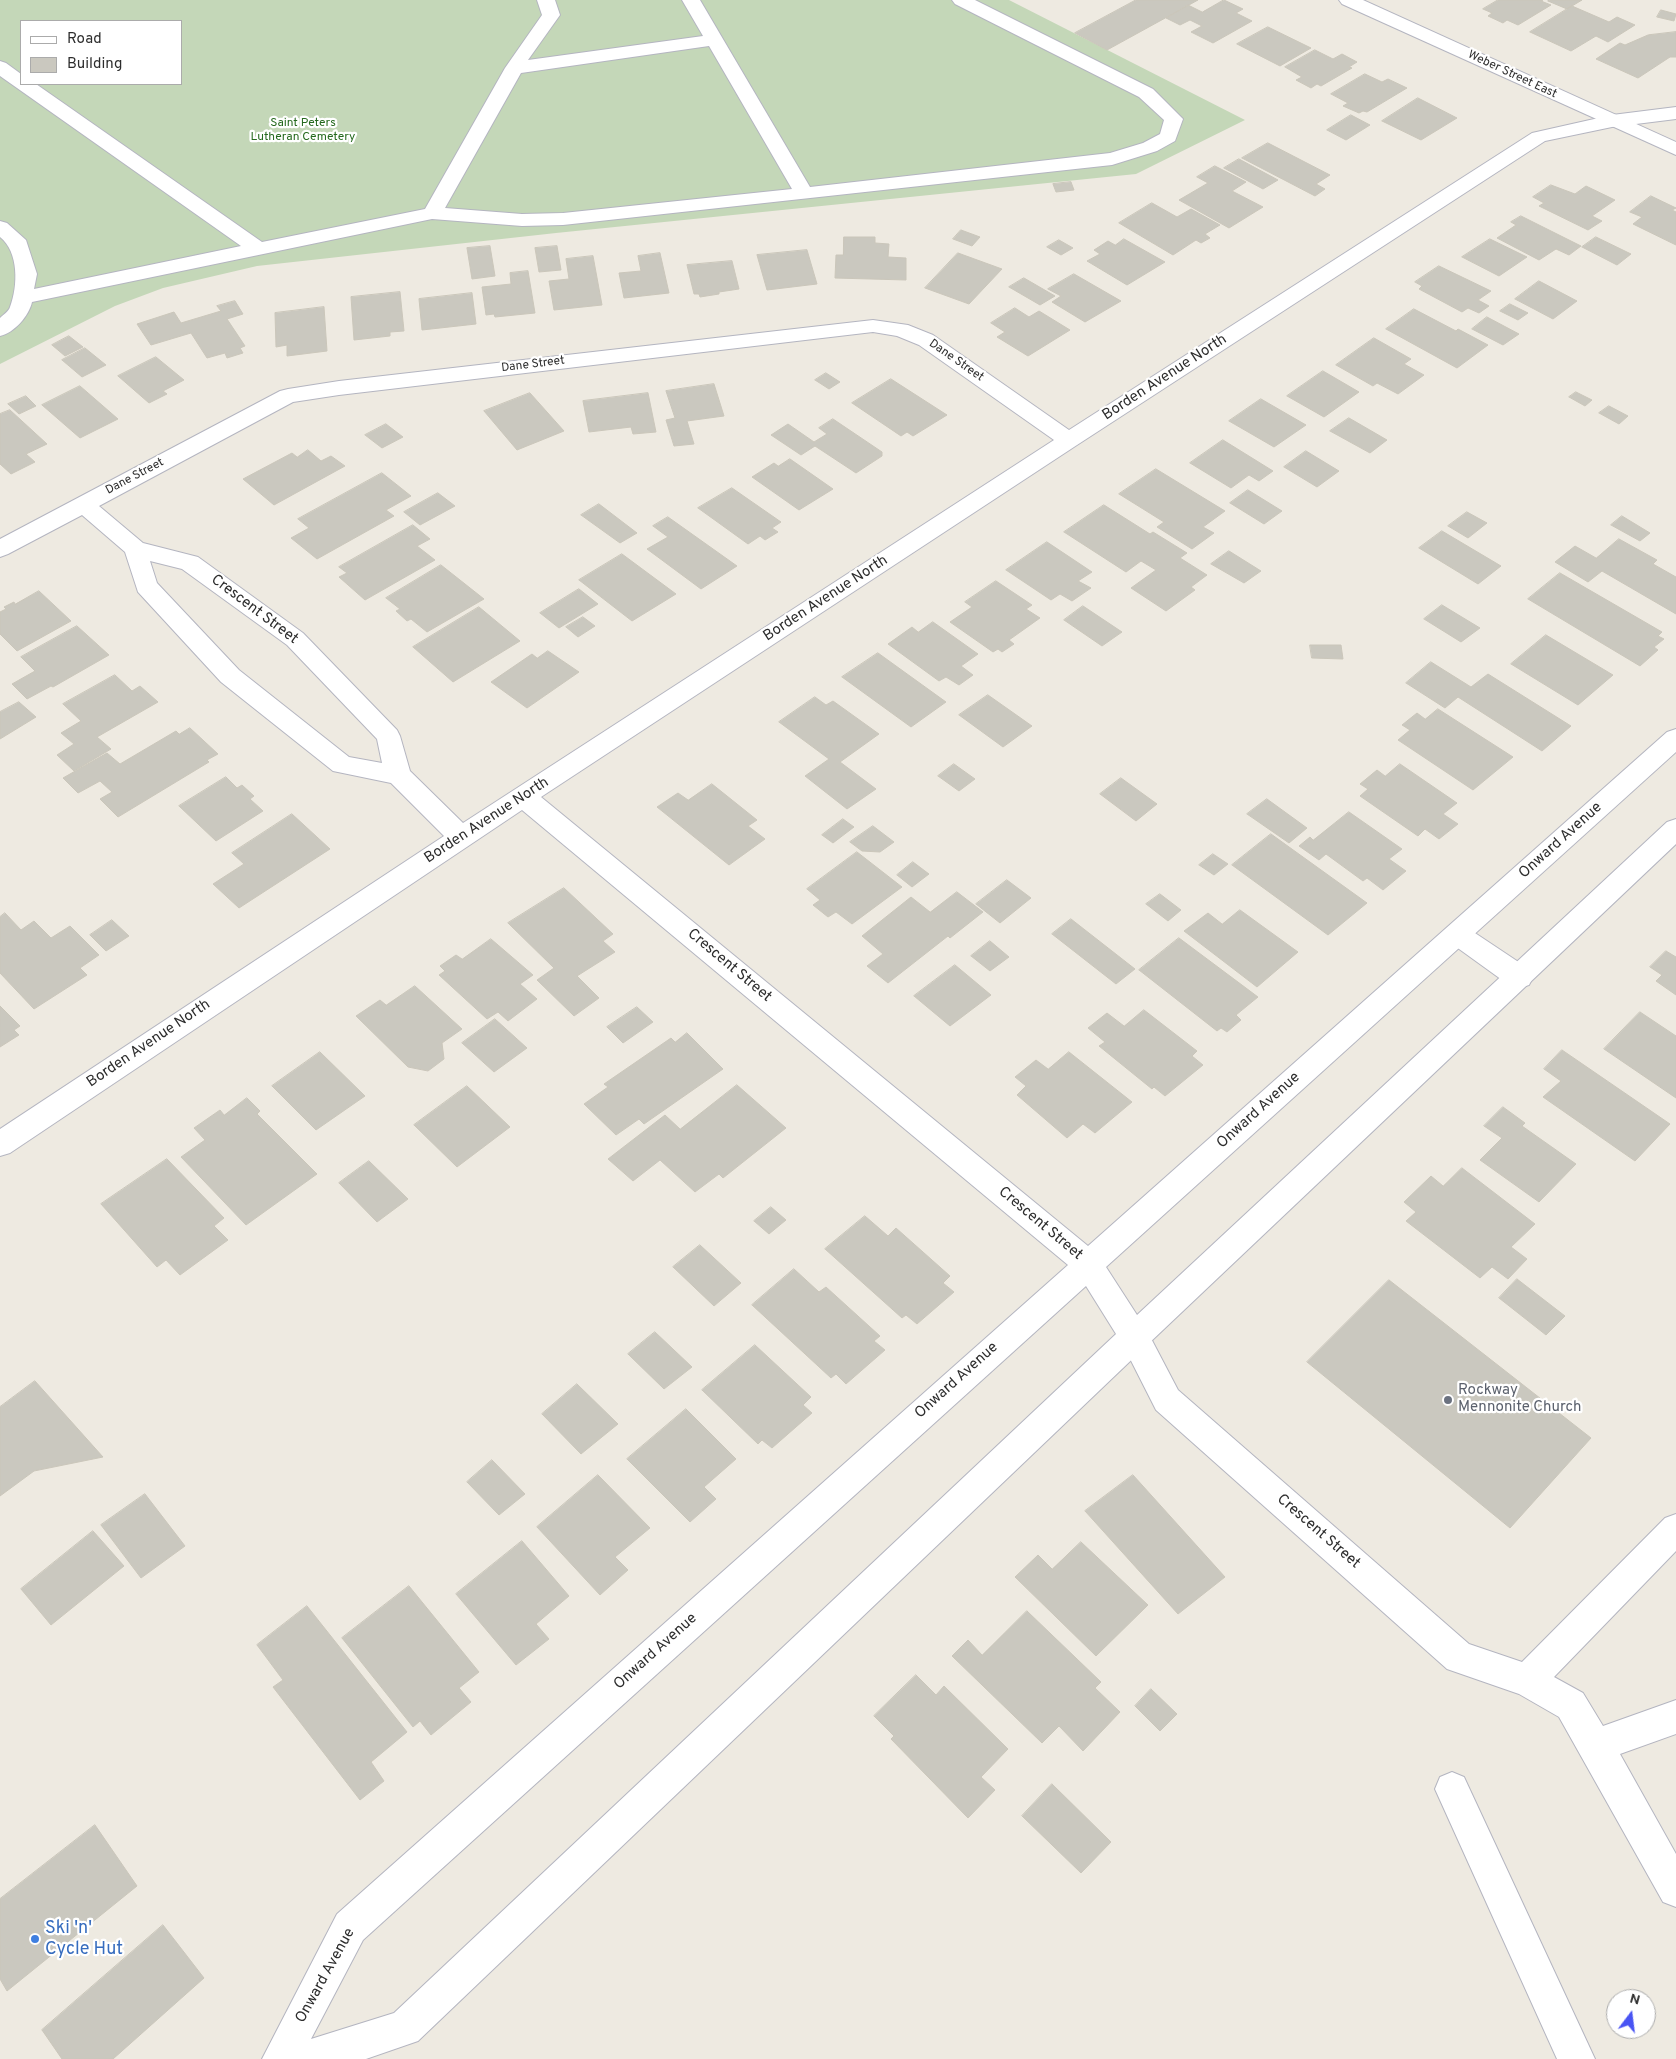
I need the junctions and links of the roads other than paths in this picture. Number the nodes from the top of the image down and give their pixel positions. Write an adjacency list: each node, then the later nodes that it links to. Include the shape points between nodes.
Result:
1 (546, 0): 7 (street, via 551,15)
2 (691, 0): 5 (street)
3 (961, 0): 13 (street, via 1146,93 1174,118 1168,137 1150,147 1112,159)
4 (1356, 1): 11 (street, Weber Street East)
5 (715, 40): 7 (street); 13 (street)
6 (0, 67): 8 (street)
7 (514, 68): 14 (street)
8 (20, 82)
9 (25, 85): 16 (street)
10 (1676, 113): 11 (street, Borden Avenue North)
11 (1612, 121): 12 (street, Weber Street East); 19 (street, Borden Avenue North, via 1539,137)
12 (1676, 149)
13 (804, 194): 14 (street, via 563,219 522,220)
14 (432, 213): 16 (street)
15 (0, 228): 17 (street, via 16,240 28,274)
16 (258, 249): 17 (street)
17 (22, 298): 18 (street, via 20,310)
18 (0, 330)
19 (1070, 440): 20 (street, Dane Street, via 926,340 901,330 873,326 288,396); 25 (street, Borden Avenue North)
20 (83, 504): 21 (street, Crescent Street); 22 (street, Dane Street)
21 (135, 548): 24 (street, Crescent Street, via 190,563 295,639 388,736); 24 (street, via 146,586 230,676 342,765)
22 (0, 549)
23 (1676, 738): 28 (street, Onward Avenue)
24 (398, 775): 27 (street)
25 (524, 797): 27 (street, Borden Avenue North); 31 (street, Crescent Street)
26 (1676, 829): 29 (street)
27 (461, 837): 30 (street, Borden Avenue North)
28 (1456, 934): 29 (street); 31 (street, Onward Avenue)
29 (1519, 977): 32 (street)
30 (0, 1144)
31 (1088, 1264): 32 (street, Crescent Street); 39 (street, Onward Avenue, via 350,1928)
32 (1134, 1337): 34 (street, Crescent Street, via 1167,1400 1459,1657); 40 (street, via 405,2028)
33 (1676, 1529): 34 (street)
34 (1527, 1680): 36 (street, Crescent Street, via 1571,1706)
35 (1676, 1717): 36 (street)
36 (1596, 1746): 38 (street)
37 (1452, 1789): 41 (street)
38 (1676, 1888)
39 (281, 2059)
40 (308, 2059)
41 (1576, 2059)

